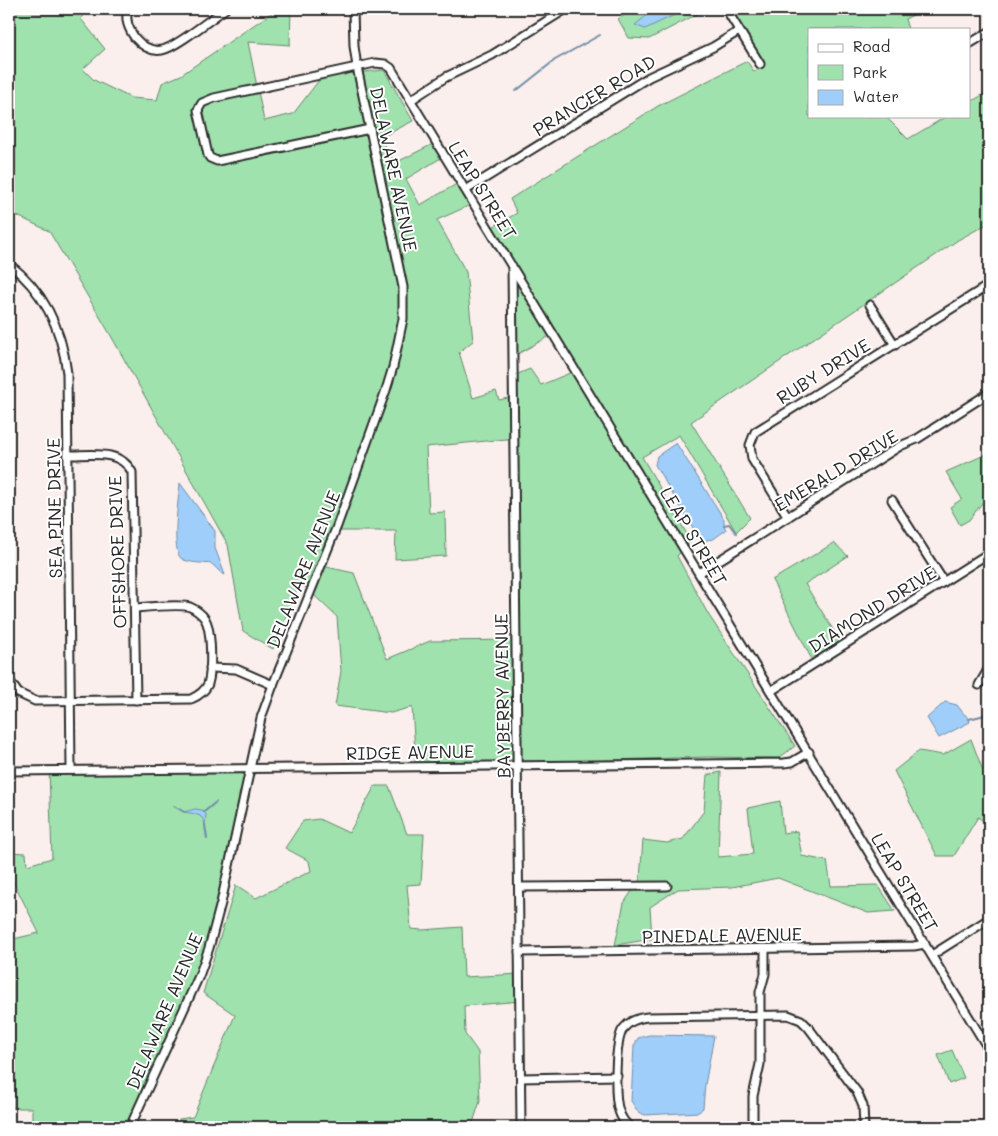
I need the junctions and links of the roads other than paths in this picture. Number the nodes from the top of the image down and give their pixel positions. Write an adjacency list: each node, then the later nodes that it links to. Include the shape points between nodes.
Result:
1 (128, 9): 2 (street, via 127,24 134,36 152,50 164,50)
2 (225, 9)
3 (353, 9): 10 (street, DELAWARE AVENUE)
4 (566, 9): 11 (street)
5 (726, 9): 6 (street)
6 (740, 30): 9 (street); 13 (street, PRANCER ROAD, via 713,47 649,76)
7 (989, 32): 8 (street)
8 (970, 43)
9 (760, 64)
10 (357, 67): 11 (street, LEAP STREET, via 387,64); 12 (street, DELAWARE AVENUE); 12 (street, via 205,101 198,110 200,120 210,158 217,161)
11 (411, 100): 13 (street, LEAP STREET)
12 (370, 129): 30 (street, DELAWARE AVENUE, via 403,287 402,319 393,367 368,442)
13 (466, 190): 15 (street, LEAP STREET)
14 (9, 264): 20 (street, SEA PINE DRIVE, via 37,292 60,337 67,373)
15 (512, 265): 24 (street, LEAP STREET); 36 (street, BAYBERRY AVENUE)
16 (989, 286): 18 (street, RUBY DRIVE)
17 (870, 305): 18 (street)
18 (895, 345): 22 (street, RUBY DRIVE, via 754,434 749,450 752,459)
19 (989, 393): 22 (street, EMERALD DRIVE)
20 (69, 455): 26 (street, OFFSHORE DRIVE, via 114,456 126,462 132,472); 34 (street, SEA PINE DRIVE)
21 (892, 500): 25 (street)
22 (788, 517): 24 (street, EMERALD DRIVE)
23 (989, 553): 25 (street, DIAMOND DRIVE)
24 (699, 573): 32 (street, LEAP STREET)
25 (944, 582): 32 (street, DIAMOND DRIVE)
26 (136, 608): 27 (street, via 189,606 204,617 209,632); 33 (street, OFFSHORE DRIVE)
27 (210, 668): 30 (street, via 236,669); 33 (street, via 207,685 191,699)
28 (989, 668): 31 (street)
29 (9, 680): 34 (street, via 30,700)
30 (273, 685): 37 (street, DELAWARE AVENUE, via 261,718)
31 (979, 685)
32 (771, 691): 35 (street, LEAP STREET)
33 (136, 700): 34 (street)
34 (71, 701): 39 (street, SEA PINE DRIVE)
35 (809, 752): 36 (street, RIDGE AVENUE, via 784,764); 43 (street, LEAP STREET)
36 (518, 766): 37 (street, RIDGE AVENUE); 41 (street, BAYBERRY AVENUE)
37 (250, 769): 39 (street, RIDGE AVENUE); 51 (street, DELAWARE AVENUE, via 209,948)
38 (9, 770): 39 (street, RIDGE AVENUE)
39 (71, 770)
40 (667, 886): 41 (street)
41 (519, 888): 45 (street, BAYBERRY AVENUE)
42 (989, 919): 46 (street)
43 (925, 944): 44 (street, PINEDALE AVENUE); 46 (street, LEAP STREET)
44 (764, 950): 45 (street, PINEDALE AVENUE); 47 (street)
45 (519, 952): 50 (street, BAYBERRY AVENUE)
46 (932, 955): 48 (street, LEAP STREET)
47 (760, 1016): 49 (street, via 636,1019 624,1028 618,1039); 54 (street, via 760,1062 753,1096); 55 (street, via 790,1016 808,1027 857,1092 863,1106)
48 (989, 1050)
49 (617, 1076): 50 (street); 53 (street, via 619,1112)
50 (520, 1078): 52 (street, BAYBERRY AVENUE)
51 (130, 1127)
52 (521, 1127)
53 (630, 1127)
54 (753, 1127)
55 (864, 1127)

